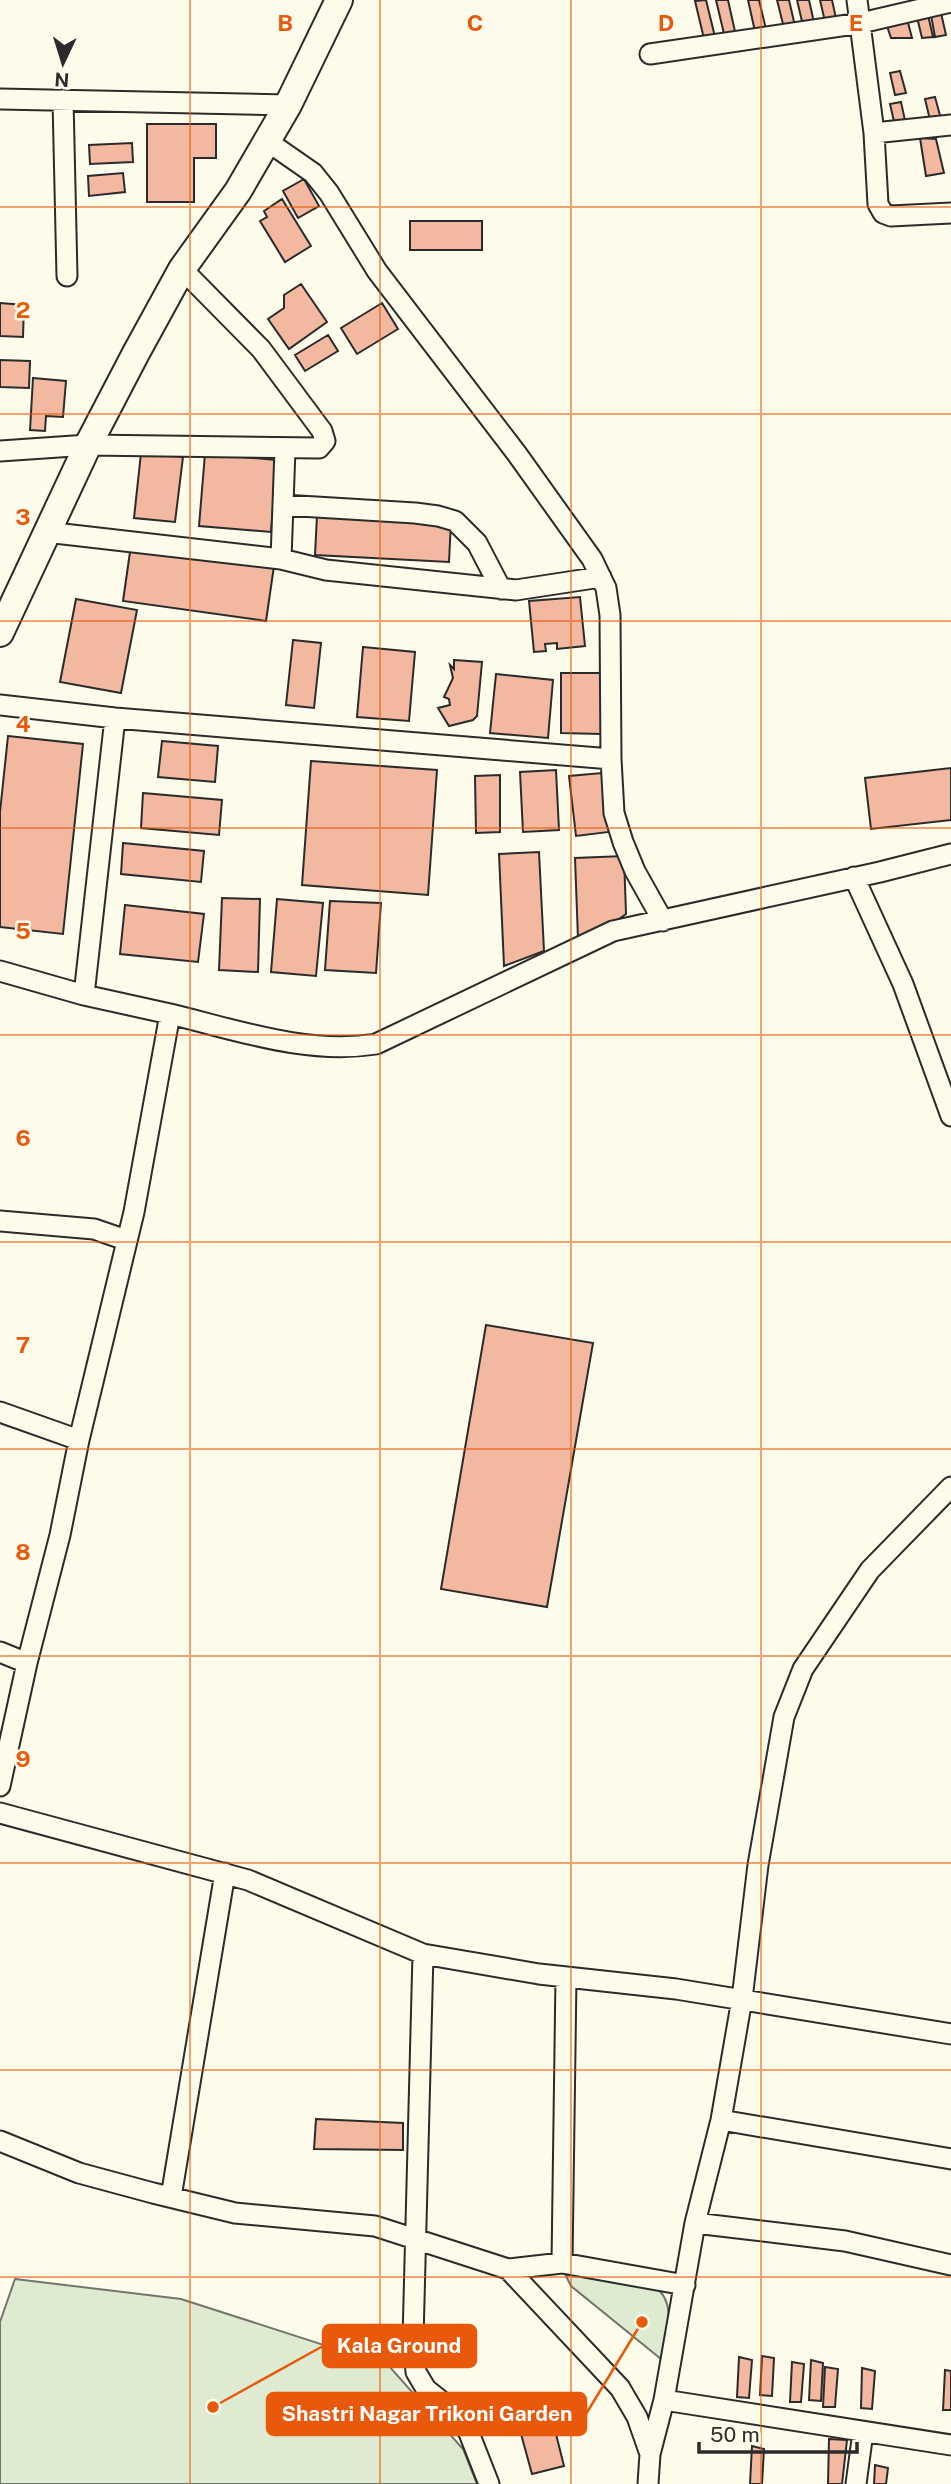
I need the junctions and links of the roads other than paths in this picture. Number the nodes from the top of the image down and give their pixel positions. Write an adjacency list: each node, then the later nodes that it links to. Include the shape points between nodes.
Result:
1 (339, 0): 8 (street)
2 (857, 0): 4 (street)
3 (951, 2): 4 (street)
4 (861, 23): 5 (street); 10 (street)
5 (650, 54)
6 (0, 99): 7 (street)
7 (63, 100): 8 (street); 14 (street)
8 (288, 105): 11 (street)
9 (951, 125): 10 (street)
10 (874, 133): 12 (street, via 878,204 883,213)
11 (267, 141): 13 (street, via 238,191); 21 (street, via 313,173 329,192 377,271 517,454)
12 (951, 213)
13 (182, 269): 15 (street); 16 (street, via 261,349 322,431 324,441 319,448)
14 (66, 276)
15 (88, 445): 16 (street); 17 (street); 19 (street)
16 (285, 449): 18 (street)
17 (0, 451)
18 (283, 505): 20 (street); 22 (street, via 415,513 456,521 477,543)
19 (46, 533): 20 (street); 23 (street)
20 (281, 559): 22 (street, via 326,570)
21 (601, 577): 22 (street); 26 (street, via 610,615)
22 (501, 589)
23 (0, 633)
24 (0, 705): 25 (street)
25 (115, 718): 26 (street); 31 (street)
26 (611, 759): 29 (street, via 614,813 623,842)
27 (951, 853): 28 (street)
28 (854, 877): 29 (street); 33 (street, via 903,984)
29 (663, 920): 32 (street, via 613,931 376,1044 351,1048 302,1045)
30 (0, 971): 31 (street)
31 (84, 995): 32 (street)
32 (170, 1014): 35 (street)
33 (951, 1116)
34 (0, 1221): 35 (street, via 94,1228)
35 (126, 1240): 37 (street)
36 (0, 1412): 37 (street)
37 (79, 1440): 40 (street)
38 (951, 1487): 46 (street, via 870,1570 803,1669 784,1717 758,1865)
39 (0, 1652): 40 (street)
40 (27, 1663): 41 (street)
41 (0, 1786)
42 (0, 1813): 43 (street)
43 (225, 1873): 44 (street); 51 (street)
44 (423, 1954): 45 (street); 53 (street)
45 (566, 1977): 46 (street); 54 (street)
46 (742, 1999): 47 (street); 48 (street)
47 (951, 2034)
48 (721, 2120): 50 (street); 52 (street)
49 (0, 2141): 51 (street, via 79,2173)
50 (951, 2159)
51 (171, 2197): 53 (street, via 235,2213 375,2227)
52 (695, 2223): 55 (street, via 845,2241); 57 (street)
53 (416, 2239): 56 (street); 62 (street, via 416,2372 426,2389 457,2414 470,2433)
54 (562, 2263): 56 (street); 57 (street)
55 (951, 2265)
56 (508, 2269): 61 (street, via 620,2388)
57 (685, 2285): 58 (street)
58 (664, 2400): 59 (street); 61 (street)
59 (863, 2432): 60 (street); 64 (street)
60 (951, 2445)
61 (650, 2454): 63 (street)
62 (489, 2484)
63 (648, 2484)
64 (856, 2484)

